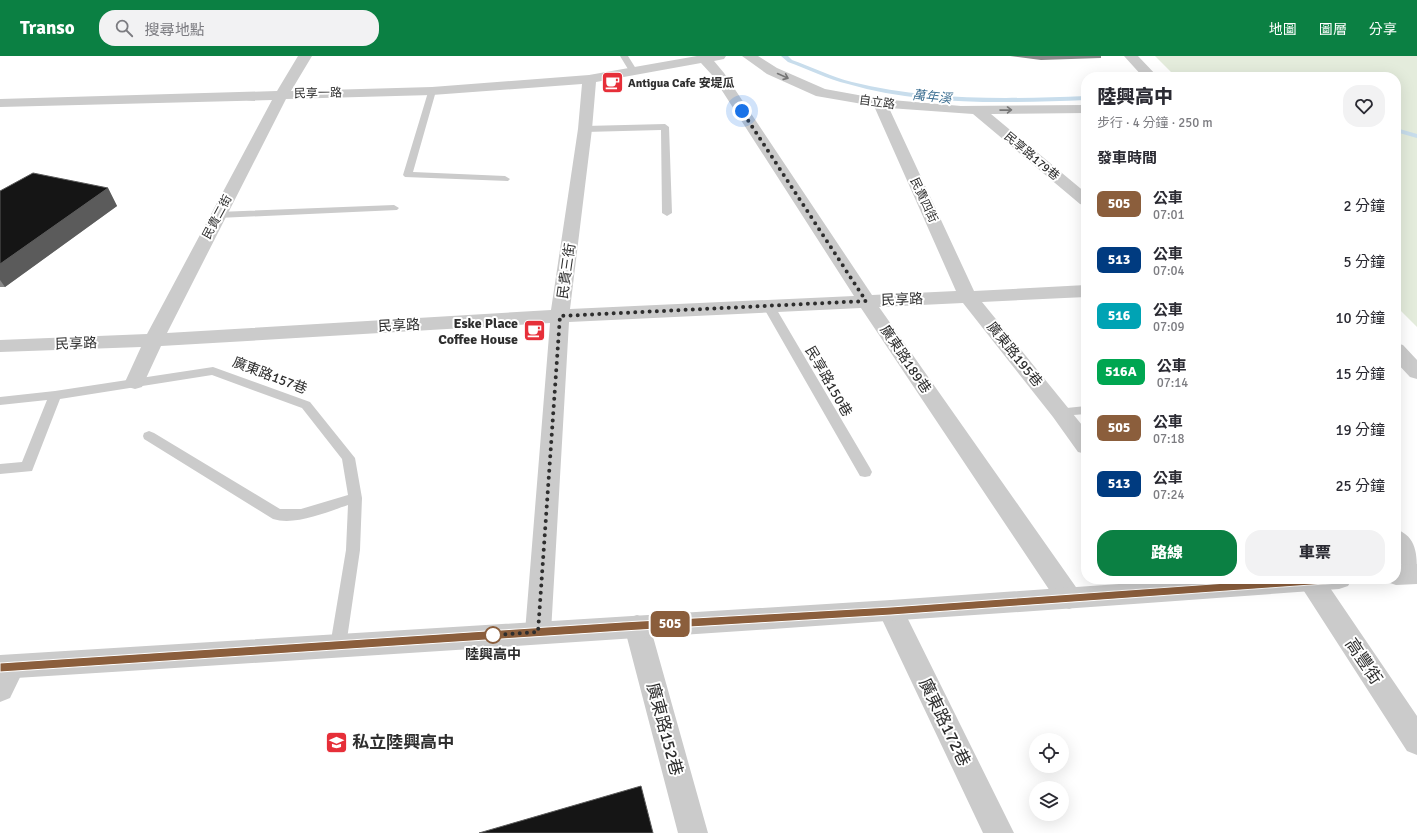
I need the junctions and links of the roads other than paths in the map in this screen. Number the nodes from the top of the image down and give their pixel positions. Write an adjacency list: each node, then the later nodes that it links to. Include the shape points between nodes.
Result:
1 (305, 56): 10 (street, 民貴二街)
2 (624, 56): 6 (lane)
3 (749, 56): 12 (street, 自立路, one-way to 12, via 772,71 821,93)
4 (1132, 56): 7 (street)
5 (712, 57): 6 (street, 民享一路); 23 (street, 廣東路189巷, via 717,73)
6 (634, 72): 8 (street, 民享一路)
7 (1146, 72)
8 (589, 79): 9 (street, 民享一路); 15 (street, 民貴三街)
9 (432, 91): 10 (street, 民享一路); 16 (lane, via 408,175)
10 (281, 94): 11 (street, 民享一路); 20 (street, 民貴二街)
11 (0, 103)
12 (880, 103): 14 (street, 自立路); 22 (street, 民貴四街)
13 (1081, 109): 14 (street, 自立路, one-way to 13)
14 (977, 110): 17 (street, 民享路179巷)
15 (585, 129): 19 (lane, via 665,127); 25 (street, 民貴三街)
16 (505, 179)
17 (1081, 197)
18 (394, 208): 20 (lane)
19 (667, 213)
20 (218, 215): 26 (street, 民貴二街)
21 (1081, 291): 22 (street, 民享路)
22 (968, 297): 23 (street, 民享路); 34 (street, 廣東路195巷)
23 (866, 301): 24 (street, 民享路); 46 (street, 廣東路189巷)
24 (768, 305): 25 (street, 民享路); 38 (lane, 民享路150巷)
25 (560, 316): 26 (street, 民享路); 49 (street, 民貴三街)
26 (153, 340): 27 (street, 民享路); 30 (street, 民貴二街)
27 (0, 346)
28 (1401, 355): 29 (street)
29 (1417, 372)
30 (135, 382): 31 (lane, 廣東路157巷); 39 (lane, 廣東路157巷, via 213,371 306,405 348,458)
31 (55, 395): 32 (lane, 廣東路157巷); 37 (lane, via 26,467)
32 (0, 401)
33 (1081, 410): 34 (lane)
34 (1061, 412): 36 (street, 廣東路195巷)
35 (149, 436): 39 (lane, via 278,514 301,514)
36 (1081, 439)
37 (0, 469)
38 (865, 472)
39 (355, 498): 50 (lane, 廣東路157巷, via 353,550)
40 (1401, 545): 41 (street)
41 (1417, 565)
42 (1417, 574): 43 (street)
43 (1401, 575)
44 (1186, 584): 46 (street)
45 (1313, 584): 52 (street, 高豐街)
46 (1069, 598): 47 (street)
47 (891, 611): 48 (street); 54 (street, 廣東路172巷)
48 (637, 626): 49 (street); 53 (street, 廣東路152巷)
49 (538, 632): 50 (street)
50 (338, 646): 51 (street)
51 (4, 674)
52 (1417, 741)
53 (693, 833)
54 (999, 833)

